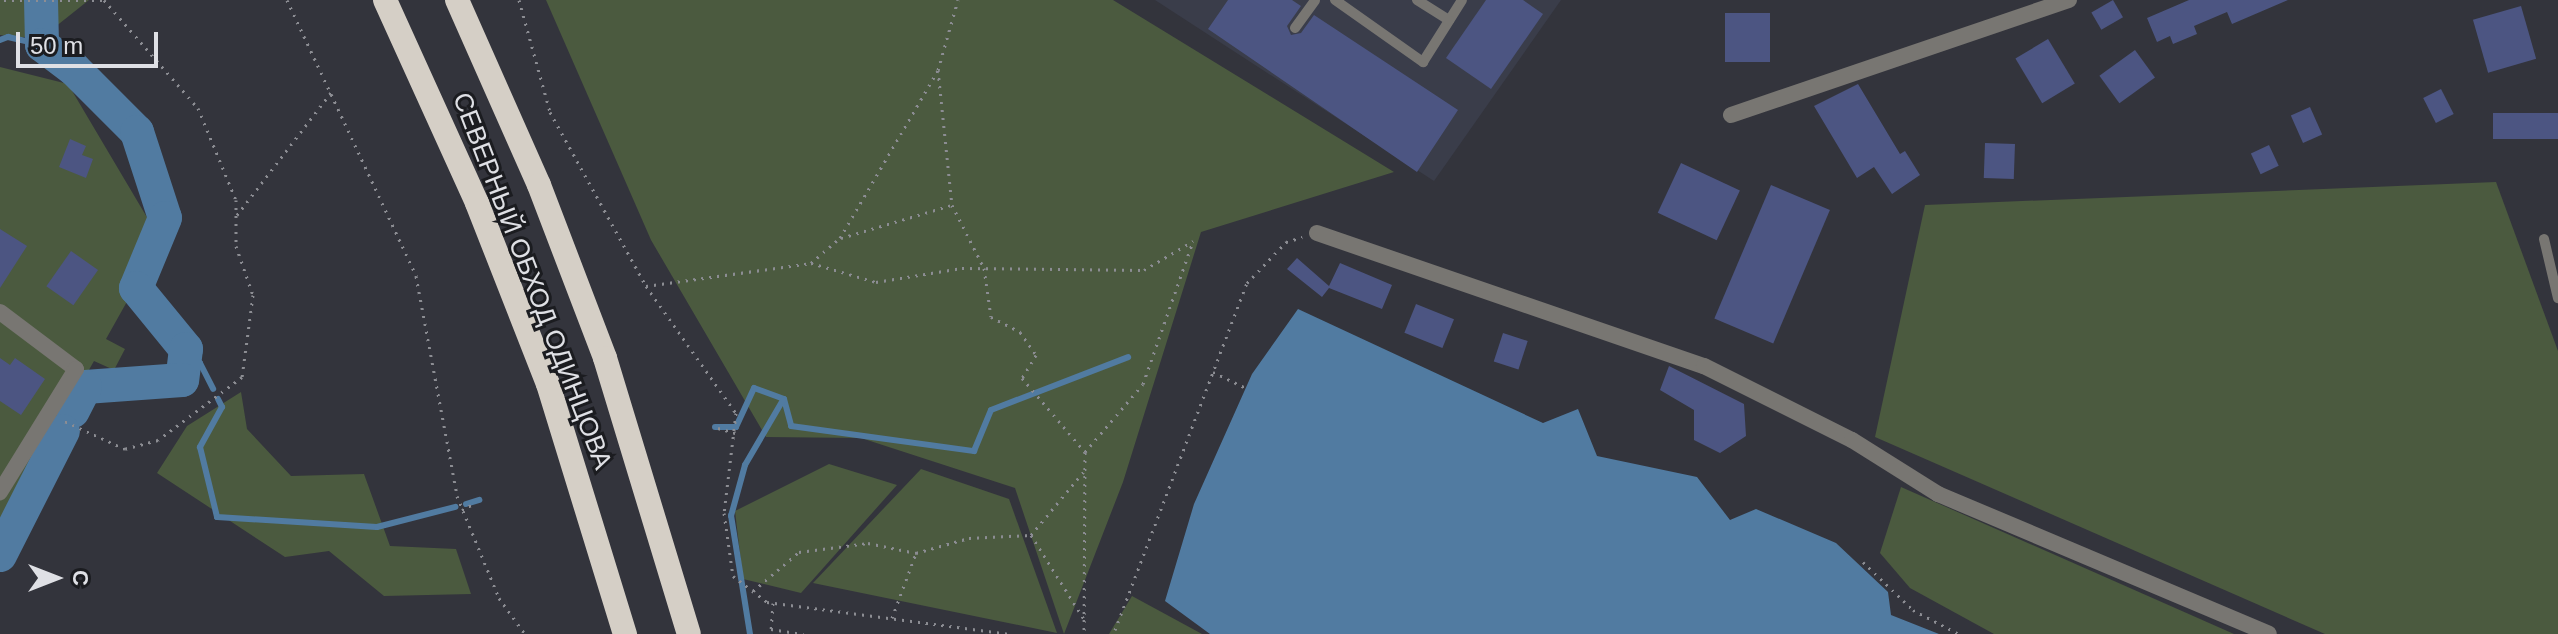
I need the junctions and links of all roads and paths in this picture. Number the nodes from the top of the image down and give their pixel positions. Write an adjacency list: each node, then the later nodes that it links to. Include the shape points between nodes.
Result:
1 (4, 0): 11 (path)
2 (287, 0): 16 (path)
3 (385, 0): 47 (highway, СЕВЕРНЫЙ ОБХОД ОДИНЦОВА, via 477,203 548,384 600,539)
4 (457, 0): 48 (highway, СЕВЕРНЫЙ ОБХОД ОДИНЦОВА, via 539,185 605,358)
5 (519, 0): 25 (path, via 550,112)
6 (958, 0): 15 (path)
7 (1315, 0): 14 (lane)
8 (1335, 0): 13 (lane, via 1423,62)
9 (1417, 0): 13 (lane)
10 (1462, 0): 13 (lane)
11 (57, 1): 19 (path, via 104,0 198,108 215,139 236,200)
12 (2057, 2): 17 (street)
13 (1449, 20)
14 (1295, 28)
15 (938, 70): 18 (path); 21 (path)
16 (332, 91): 19 (path); 37 (path, via 416,276)
17 (1731, 115)
18 (952, 205): 21 (path); 24 (path)
19 (236, 216): 30 (path, via 236,246 253,295 242,377 158,440 125,449)
20 (1317, 233): 28 (path, via 1286,242 1247,283); 53 (street, via 1704,366 1852,440 1938,494)
21 (840, 238): 23 (path)
22 (2544, 239): 26 (lane)
23 (811, 263): 24 (path, via 876,282); 25 (path)
24 (984, 268): 33 (path, via 991,317 1020,332 1036,355 1022,378); 33 (path, via 1144,270 1193,241 1143,384)
25 (646, 286): 32 (path, via 736,413)
26 (2558, 298)
27 (0, 312): 30 (street, via 76,369)
28 (1213, 372): 29 (path); 45 (path)
29 (1246, 388)
30 (50, 413): 35 (street)
31 (718, 428): 32 (path)
32 (735, 433): 41 (path, via 724,513 733,576)
33 (1085, 452): 34 (path)
34 (1085, 469): 38 (path); 44 (path)
35 (0, 492)
36 (475, 503): 37 (path)
37 (462, 510): 46 (path, via 499,598)
38 (1031, 535): 39 (path, via 969,538); 44 (path)
39 (916, 553): 41 (path, via 868,543 799,552); 43 (path)
40 (1863, 562): 52 (path, via 1913,610)
41 (753, 591): 42 (path)
42 (773, 603): 43 (path); 49 (path, via 771,629)
43 (892, 618): 50 (path)
44 (1084, 619): 51 (path)
45 (1115, 630)
46 (525, 634)
47 (625, 634)
48 (689, 634)
49 (804, 634)
50 (1010, 634)
51 (1084, 634)
52 (1959, 634)
53 (2269, 634)

